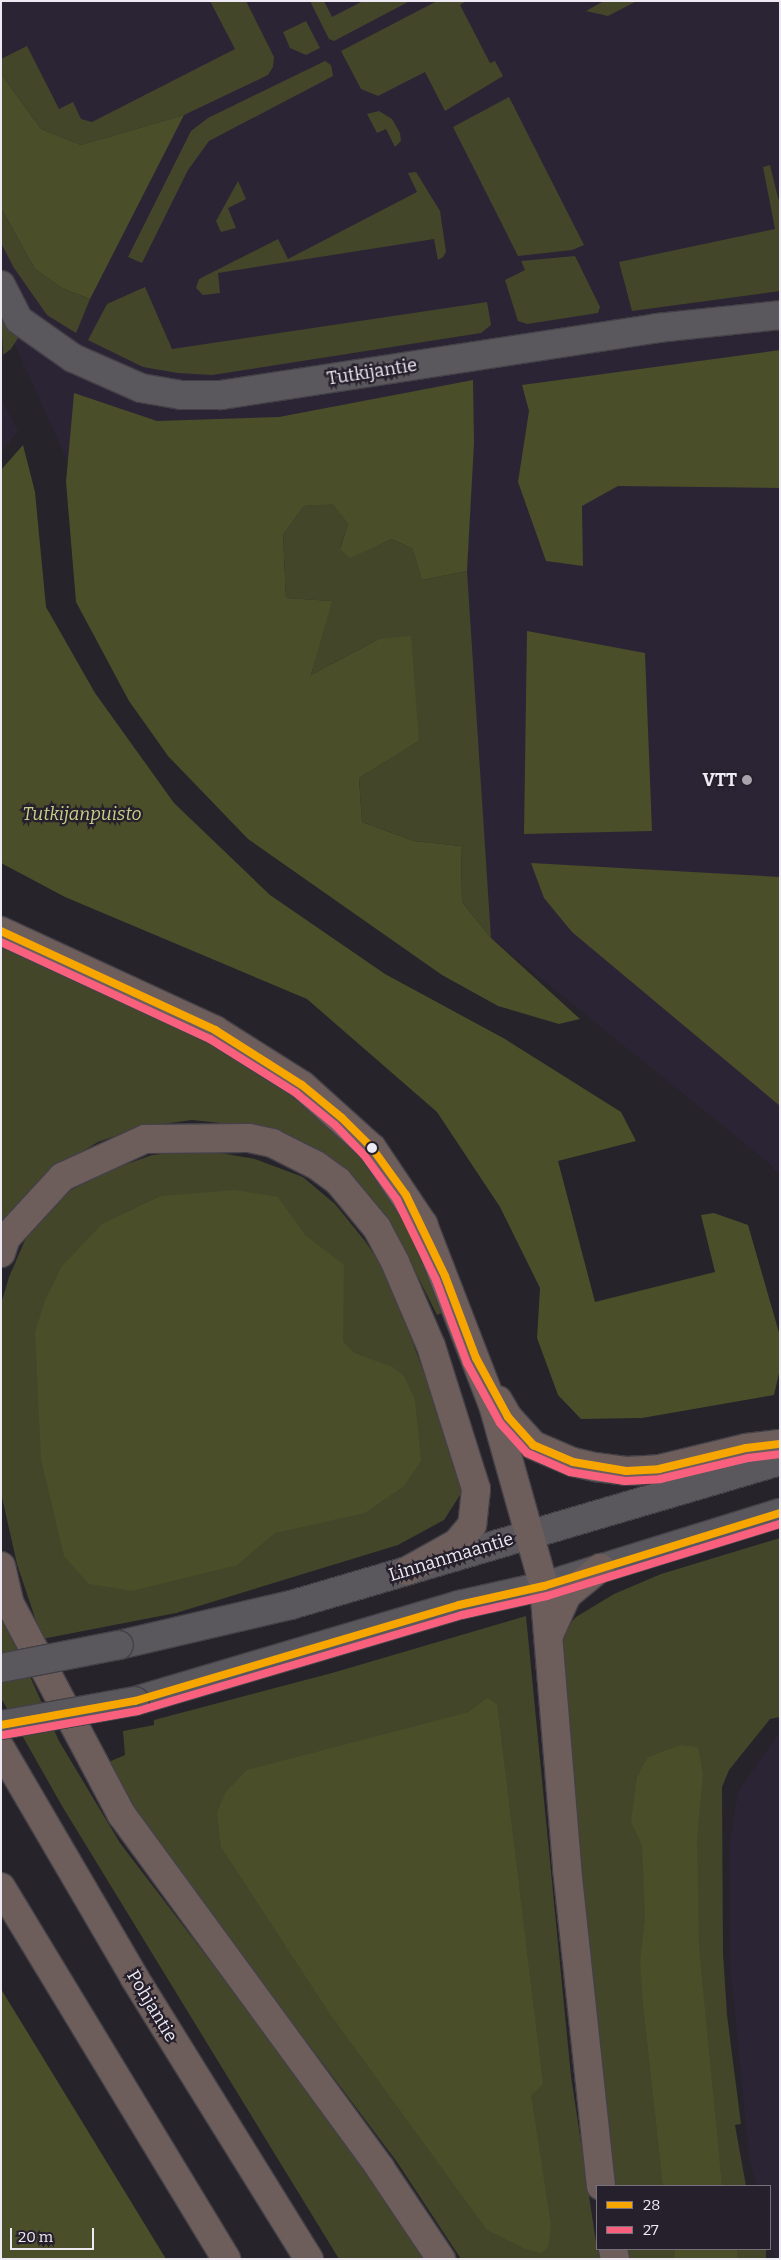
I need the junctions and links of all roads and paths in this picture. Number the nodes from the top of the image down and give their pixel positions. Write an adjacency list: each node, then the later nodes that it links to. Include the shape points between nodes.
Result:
1 (1, 285): 2 (main road, Tutkijantie, via 19,320 73,358 141,388 181,395 221,396 656,328)
2 (780, 315)
3 (1, 932): 5 (highway, via 215,1030 302,1085 342,1118 372,1148 422,1224)
4 (1, 1253): 12 (highway, via 6,1238 62,1177 145,1140 250,1138 272,1143 316,1165 338,1181 377,1228 395,1262 431,1346 476,1489 472,1525 457,1543)
5 (476, 1358): 6 (highway, via 508,1417 533,1445 574,1462 626,1471 659,1469 746,1448); 9 (highway)
6 (780, 1444)
7 (780, 1461): 9 (main road, Linnanmaantie)
8 (780, 1513): 11 (main road)
9 (529, 1534): 12 (main road, Linnanmaantie); 13 (highway)
10 (1, 1566): 22 (highway, via 9,1602 122,1815 380,2168)
11 (600, 1568): 13 (main road); 14 (highway, via 567,1595)
12 (407, 1571): 15 (main road, Linnanmaantie, bridge, via 291,1605 119,1645)
13 (544, 1586): 14 (highway); 16 (main road, bridge, via 459,1604 135,1701)
14 (547, 1639): 19 (highway, via 567,1868)
15 (1, 1668)
16 (1, 1725)
17 (1, 1749): 21 (highway, Pohjantie, via 134,1977)
18 (1, 1887): 20 (highway)
19 (601, 2185)
20 (226, 2259)
21 (308, 2259)
22 (441, 2259)

